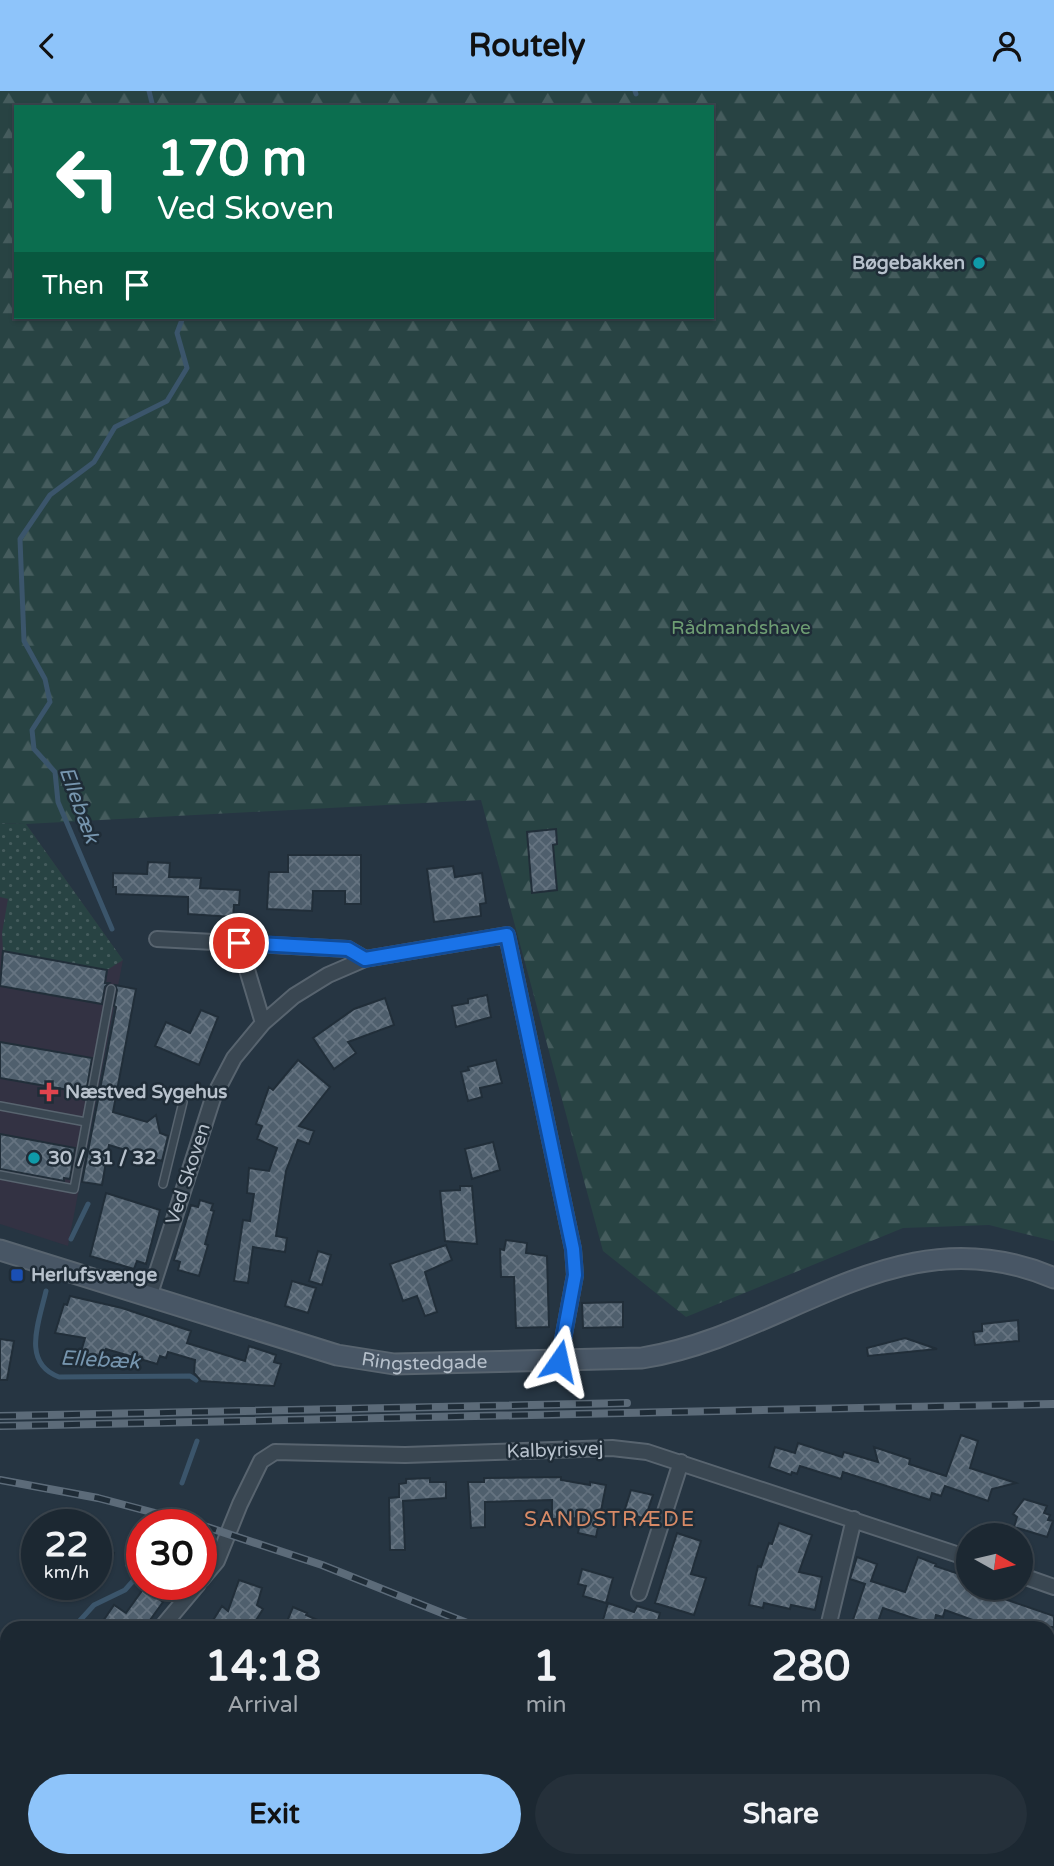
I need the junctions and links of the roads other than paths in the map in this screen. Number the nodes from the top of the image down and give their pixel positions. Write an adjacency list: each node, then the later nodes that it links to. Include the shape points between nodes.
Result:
1 (157, 939): 2 (street, Ved Skoven)
2 (239, 943): 3 (street, Ved Skoven, via 348,949); 5 (street)
3 (365, 959): 5 (street, Ved Skoven, via 294,996); 14 (street, Ved Skoven, via 507,935 573,1249 575,1275)
4 (111, 989): 8 (lane)
5 (263, 1023): 13 (street, Ved Skoven, via 234,1058 213,1098)
6 (183, 1102): 10 (lane)
7 (0, 1106): 8 (lane)
8 (86, 1122): 9 (lane, via 74,1189)
9 (0, 1175)
10 (163, 1184)
11 (0, 1249): 13 (street, Ringstedgade)
12 (1054, 1277): 14 (street, Ringstedgade, via 981,1259 919,1260 882,1270 726,1335 670,1353)
13 (149, 1297): 14 (street, Ringstedgade, via 361,1360 407,1364)
14 (559, 1361)
15 (681, 1462): 16 (street, Kalbyrisvej); 18 (street, Kalbyrisvej, via 612,1448 405,1455 275,1453 261,1461); 21 (street)
16 (853, 1519): 17 (street, Kalbyrisvej); 24 (street)
17 (956, 1553)
18 (217, 1561)
19 (1033, 1580): 20 (street)
20 (1054, 1587)
21 (639, 1593)
22 (185, 1600): 23 (street, Kalbyrisvej)
23 (167, 1621)
24 (829, 1621)

